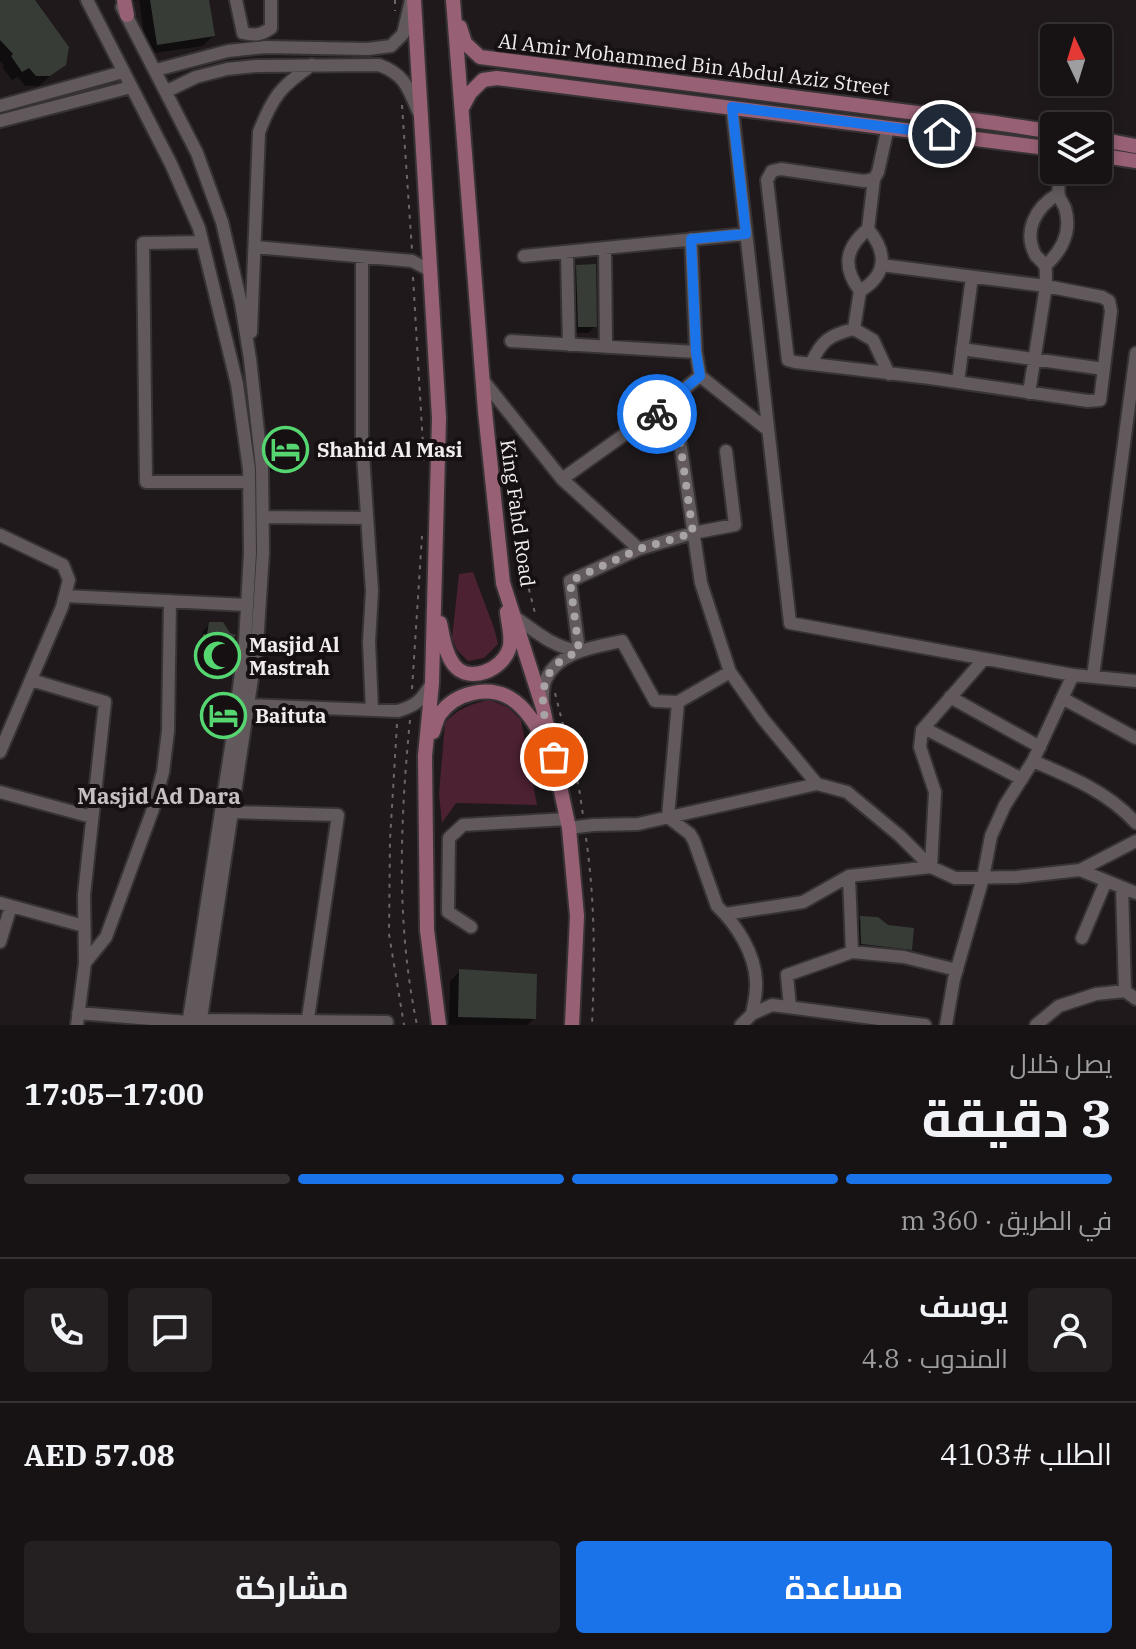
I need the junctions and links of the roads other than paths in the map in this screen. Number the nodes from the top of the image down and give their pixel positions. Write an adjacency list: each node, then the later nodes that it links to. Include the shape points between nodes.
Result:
1 (75, 0): 8 (street)
2 (87, 0): 8 (street)
3 (236, 0): 4 (street, via 243,33 253,36 271,28)
4 (271, 0)
5 (413, 0): 10 (street, via 403,34 391,46 266,47); 18 (main road)
6 (123, 5): 10 (street)
7 (454, 5): 16 (main road, King Fahd Road); 20 (main road, Al Amir Mohammed Bin Abdul Aziz Street, via 465,43 480,57)
8 (98, 22): 11 (street)
9 (312, 65): 13 (street, via 227,69); 18 (street, via 379,65 393,70 407,85); 33 (street, via 277,93 259,132)
10 (156, 70): 13 (street)
11 (123, 72): 12 (street); 14 (street)
12 (131, 87): 17 (street); 32 (street, via 171,164)
13 (167, 91): 51 (street, via 222,222)
14 (0, 106)
15 (732, 107): 16 (main road, Al Amir Mohammed Bin Abdul Aziz Street, via 497,78 483,80); 19 (main road, Al Amir Mohammed Bin Abdul Aziz Street); 30 (street)
16 (462, 108): 57 (main road, King Fahd Road)
17 (0, 121)
18 (422, 121): 40 (main road)
19 (888, 127): 23 (main road, Al Amir Mohammed Bin Abdul Aziz Street); 26 (street)
20 (1040, 130)
21 (1112, 142): 22 (main road)
22 (1136, 146)
23 (1040, 147)
24 (1112, 157): 25 (main road)
25 (1136, 161)
26 (874, 179): 29 (street); 53 (street, via 781,169 767,180 786,353 788,360)
27 (1059, 184): 28 (street)
28 (1058, 194): 39 (street, via 1067,225 1057,256); 39 (street, via 1045,201 1031,226 1031,241)
29 (868, 229): 38 (street, via 879,241); 43 (street, via 857,238 848,265)
30 (746, 234): 31 (street); 61 (street)
31 (691, 239): 34 (street); 49 (street)
32 (202, 242): 64 (street, via 237,384); 64 (street, via 143,243 146,482)
33 (255, 247): 37 (street); 51 (street)
34 (605, 248): 35 (street); 47 (street)
35 (567, 252): 36 (street); 46 (street)
36 (524, 256)
37 (362, 257): 40 (street, via 412,261); 66 (street)
38 (881, 265): 41 (street); 43 (street, via 872,284)
39 (1045, 266): 42 (street)
40 (431, 271): 71 (main road, via 439,418)
41 (972, 277): 42 (street); 48 (street)
42 (1046, 286): 52 (street); 54 (street, via 1109,301)
43 (860, 291): 44 (street)
44 (854, 329): 53 (street, via 819,346); 55 (street, via 873,340)
45 (511, 341): 46 (street)
46 (569, 345): 47 (street)
47 (606, 347): 49 (street)
48 (962, 349): 52 (street); 58 (street)
49 (696, 352): 56 (street)
50 (1136, 353): 80 (street)
51 (250, 359): 65 (street)
52 (1036, 360): 54 (street); 59 (street)
53 (811, 364): 55 (street)
54 (1104, 369): 59 (street, via 1100,400)
55 (889, 374): 58 (street)
56 (700, 376): 60 (street); 61 (street)
57 (482, 379): 63 (street); 70 (main road, King Fahd Road)
58 (958, 382): 59 (street)
59 (1029, 393)
60 (656, 412): 63 (street); 67 (street, via 680,442)
61 (768, 430): 77 (street, via 790,623)
62 (726, 451): 67 (street, via 735,525)
63 (562, 479): 69 (street)
64 (249, 482): 74 (street)
65 (263, 517): 66 (street); 87 (street)
66 (367, 518): 89 (street)
67 (693, 533): 69 (street); 78 (street, via 701,583)
68 (0, 535): 72 (street, via 63,565 69,580)
69 (639, 549): 76 (street, via 570,581)
70 (503, 583): 71 (main road, via 511,647 502,663 481,674 454,666); 75 (main road, King Fahd Road)
71 (435, 595): 83 (main road)
72 (65, 596): 73 (street); 81 (street)
73 (170, 601): 74 (street); 120 (street, via 163,772 106,937)
74 (247, 605): 129 (street)
75 (515, 617): 76 (street, via 563,649); 88 (main road, King Fahd Road)
76 (579, 651): 86 (street, via 622,641 655,701); 88 (street, via 556,664 544,682)
77 (984, 659): 79 (street); 84 (street)
78 (730, 672): 86 (street); 98 (street)
79 (1073, 675): 80 (street); 85 (street)
80 (1093, 677): 82 (street)
81 (31, 680): 93 (street); 101 (street, via 105,702)
82 (1136, 681)
83 (432, 683): 89 (street, via 411,707); 94 (main road)
84 (950, 697): 90 (street); 92 (street)
85 (1062, 698): 91 (street); 92 (street)
86 (678, 702): 102 (street)
87 (249, 705): 89 (street); 100 (street)
88 (543, 708): 95 (main road, King Fahd Road)
89 (372, 710)
90 (924, 728): 97 (street); 106 (street, via 920,747 935,792)
91 (1136, 738)
92 (1040, 747): 96 (street)
93 (0, 752)
94 (425, 756): 95 (main road, via 439,715 458,697 490,692 510,698 524,710); 127 (main road, via 427,930)
95 (554, 757): 104 (main road, King Fahd Road)
96 (1033, 761): 97 (street); 103 (street, via 1089,785)
97 (1022, 779): 109 (street, via 991,836)
98 (817, 784): 102 (street); 106 (street, via 847,792)
99 (0, 792): 101 (street)
100 (232, 812): 129 (street); 130 (street, via 338,815)
101 (92, 817): 115 (street)
102 (668, 817): 104 (street, via 638,824); 114 (street, via 690,834 717,906)
103 (1136, 823)
104 (568, 824): 116 (street, via 463,825 449,838 448,912); 128 (main road, King Fahd Road, via 577,916)
105 (1136, 841): 107 (street)
106 (931, 867): 108 (street); 109 (street, via 955,878)
107 (1080, 870): 109 (street); 110 (street)
108 (849, 876): 114 (street, via 803,902); 119 (street)
109 (983, 878): 121 (street)
110 (1106, 881): 111 (street); 117 (street)
111 (1122, 887): 112 (street); 122 (street)
112 (1136, 893)
113 (6, 904): 115 (street); 118 (street)
114 (725, 914): 124 (street, via 751,954 757,982)
115 (84, 926): 120 (street)
116 (471, 927)
117 (1082, 938)
118 (0, 942)
119 (852, 952): 121 (street); 123 (street, via 787,975)
120 (85, 963): 125 (street)
121 (957, 970): 133 (street)
122 (1131, 995): 134 (street, via 1096,994 1059,1006)
123 (790, 1007): 124 (street, via 772,1005); 132 (street)
124 (752, 1014): 131 (street)
125 (78, 1019): 129 (street)
126 (387, 1022): 130 (street)
127 (439, 1022)
128 (571, 1022)
129 (194, 1023): 130 (street)
130 (307, 1023)
131 (741, 1025)
132 (925, 1025)
133 (946, 1025)
134 (1036, 1025)

